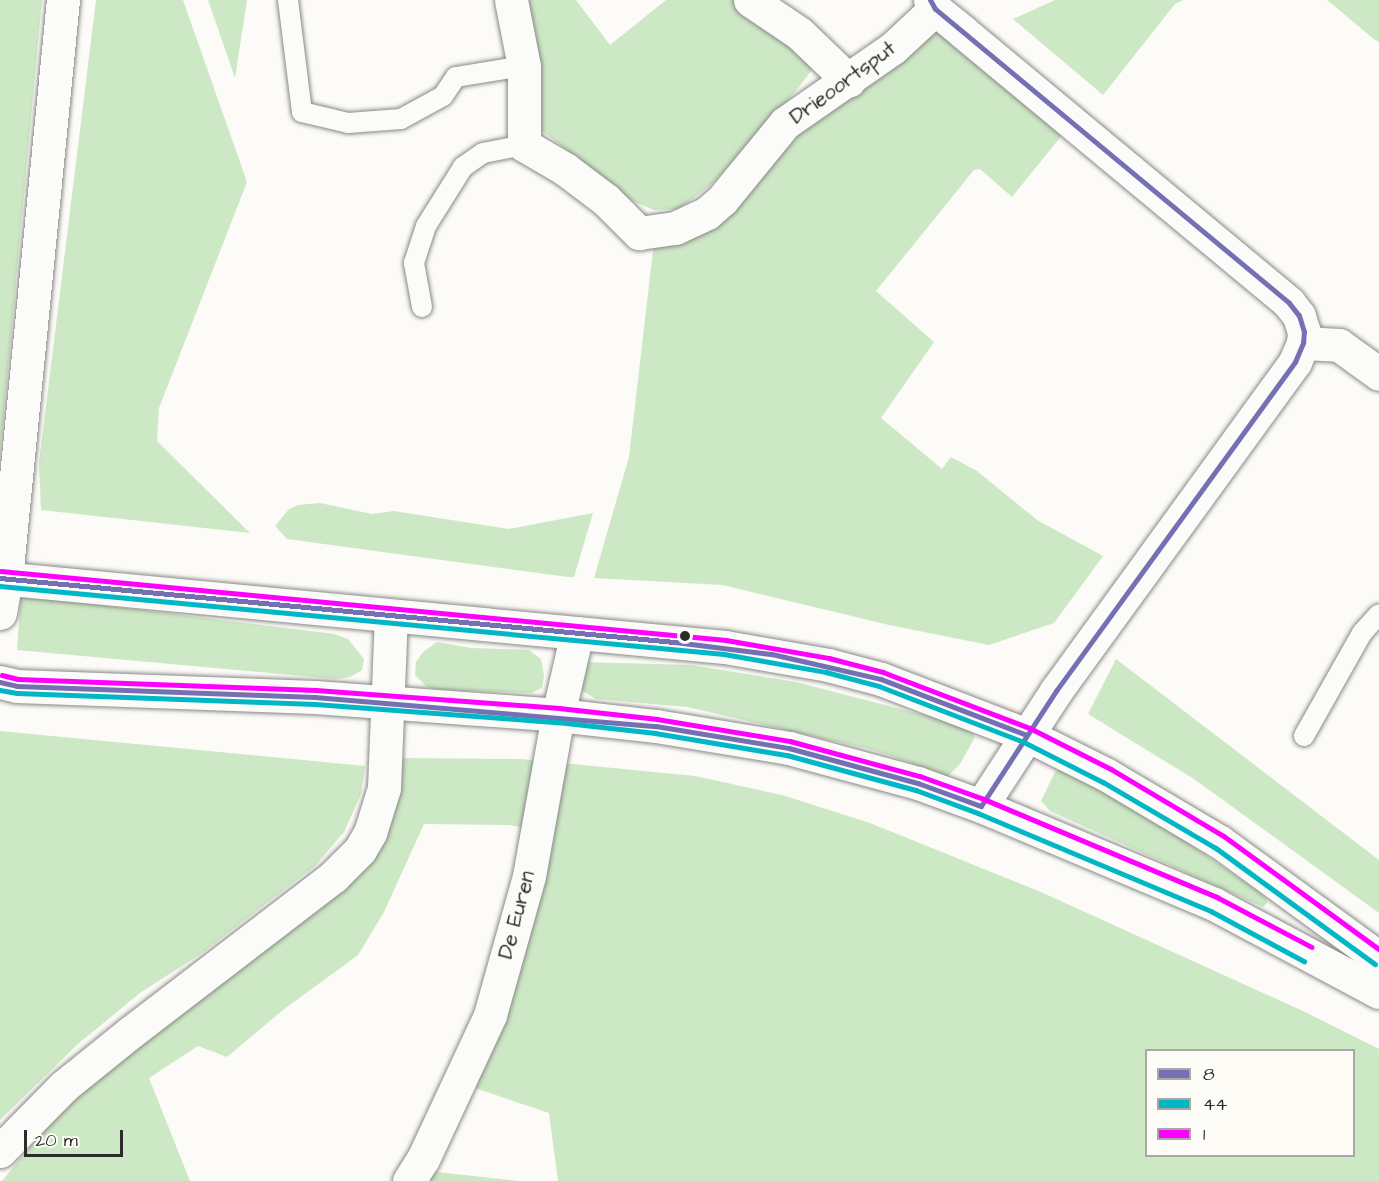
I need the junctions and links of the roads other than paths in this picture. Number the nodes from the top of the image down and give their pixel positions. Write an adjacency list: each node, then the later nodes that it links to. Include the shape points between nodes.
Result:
1 (63, 0): 12 (main road)
2 (288, 0): 6 (lane, via 302,112 348,123 401,119 443,96 456,77)
3 (511, 0): 6 (main road)
4 (750, 0): 7 (main road, via 799,33)
5 (933, 4): 7 (main road, Drieoortsput, via 893,48); 10 (main road, via 1289,303 1299,316)
6 (524, 66): 8 (main road)
7 (849, 81): 8 (main road, Drieoortsput, via 785,123 722,200 707,213 675,228 639,233 606,200)
8 (524, 145): 9 (lane, via 483,153 463,167 426,226 414,263)
9 (422, 307)
10 (1304, 343): 11 (main road, via 1339,345); 20 (main road, via 1295,362)
11 (1379, 374)
12 (3, 578): 13 (main road); 15 (main road)
13 (0, 613)
14 (1379, 614): 21 (lane, via 1362,633)
15 (391, 615): 16 (main road); 18 (main road)
16 (577, 633): 19 (main road, De Euren); 20 (main road, via 725,647 828,665 881,679)
17 (0, 682): 18 (main road, via 17,686)
18 (388, 703): 19 (main road); 25 (main road, via 384,788 370,833 349,862 64,1086)
19 (558, 715): 22 (main road, via 679,729 789,748 918,783); 26 (main road, De Euren, via 529,876 490,1015)
20 (1027, 735): 22 (main road); 23 (main road, via 1165,807 1220,842)
21 (1304, 736)
22 (981, 806): 24 (main road, via 1214,904)
23 (1379, 958)
24 (1379, 992)
25 (0, 1151)
26 (409, 1181)

